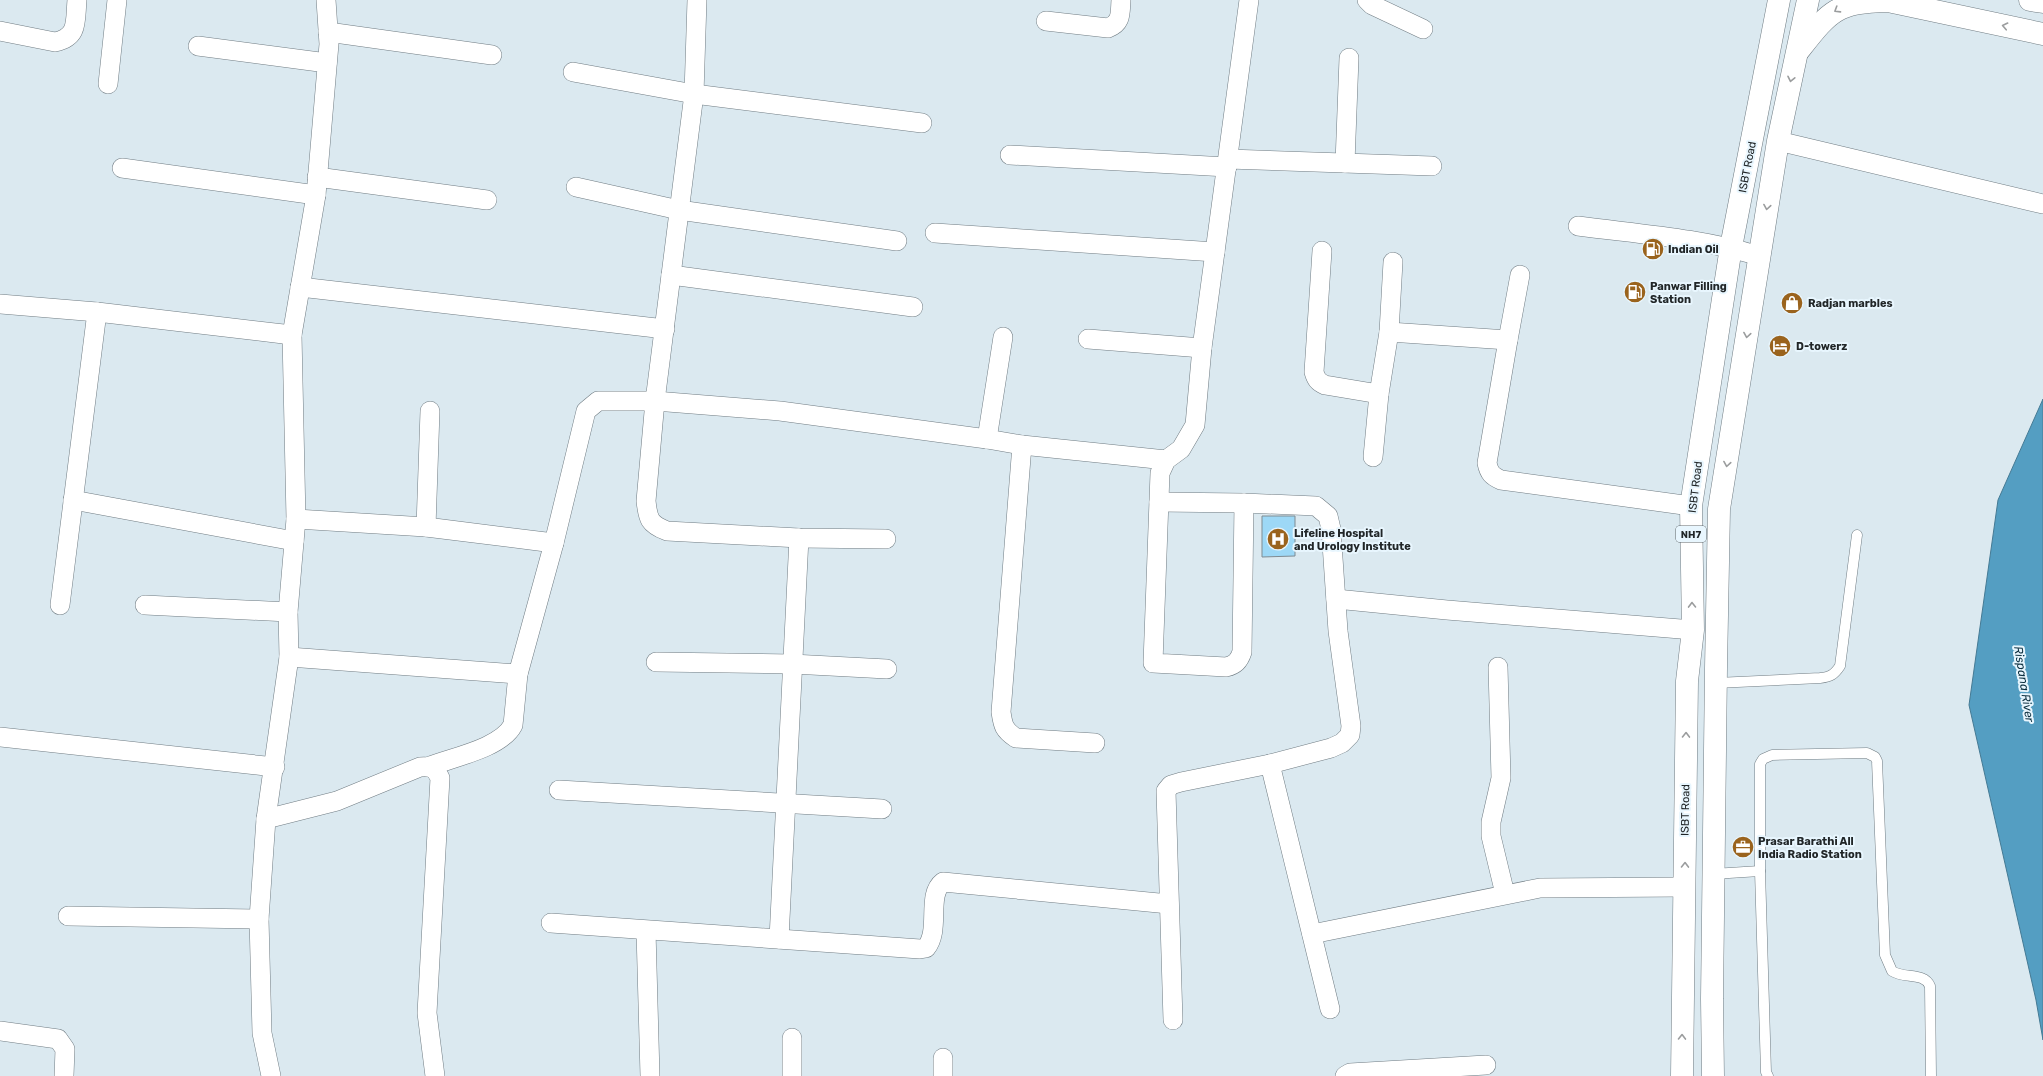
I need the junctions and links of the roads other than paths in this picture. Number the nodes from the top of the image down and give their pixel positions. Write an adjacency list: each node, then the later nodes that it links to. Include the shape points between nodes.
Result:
1 (77, 0): 14 (street, via 69,38 55,42)
2 (117, 0): 23 (street)
3 (326, 0): 15 (street)
4 (697, 0): 24 (street)
5 (1121, 0): 12 (street, via 1119,22 1108,28)
6 (1249, 0): 28 (street)
7 (1367, 0): 13 (street, via 1372,5)
8 (1779, 0): 40 (highway, ISBT Road / NH7)
9 (1808, 0): 18 (highway, NH7)
10 (2030, 0): 11 (highway)
11 (2043, 2)
12 (1046, 21)
13 (1423, 29)
14 (0, 31)
15 (328, 32): 19 (street); 21 (street)
16 (2043, 34): 18 (highway, one-way to 18, via 1888,1 1869,1 1847,4 1824,18)
17 (198, 46): 21 (street)
18 (1797, 52): 26 (highway, NH7, one-way to 26)
19 (492, 55)
20 (1349, 58): 29 (street)
21 (327, 63): 32 (street)
22 (574, 72): 24 (street)
23 (108, 84)
24 (694, 94): 25 (street); 36 (street)
25 (922, 123)
26 (1778, 141): 35 (street); 43 (highway, NH7, one-way to 43)
27 (1010, 155): 28 (street)
28 (1228, 163): 29 (street); 42 (street)
29 (1345, 163): 30 (street)
30 (1432, 166)
31 (122, 168): 32 (street)
32 (316, 186): 34 (street); 47 (street)
33 (576, 187): 36 (street)
34 (487, 200)
35 (2043, 204)
36 (679, 210): 39 (street); 45 (street)
37 (1578, 226): 40 (street)
38 (935, 233): 42 (street)
39 (897, 241)
40 (1731, 247): 43 (street); 68 (highway, ISBT Road / NH7)
41 (1322, 251): 58 (street, via 1314,372 1316,378 1325,385)
42 (1215, 252): 57 (street)
43 (1759, 256): 87 (highway, NH7, one-way to 87, via 1719,509)
44 (1393, 262): 52 (street)
45 (671, 275): 49 (street); 51 (street)
46 (1520, 275): 56 (street)
47 (300, 287): 51 (street); 53 (street)
48 (0, 304): 50 (street)
49 (913, 307)
50 (97, 312): 53 (street); 65 (street)
51 (665, 329): 59 (street)
52 (1389, 332): 56 (street); 58 (street)
53 (292, 335): 69 (street)
54 (1003, 337): 61 (street)
55 (1088, 339): 57 (street)
56 (1508, 340): 68 (street, via 1487,463 1488,470 1493,476 1501,480)
57 (1202, 348): 64 (street, via 1195,425 1181,449)
58 (1379, 394): 63 (street)
59 (655, 401): 61 (street, via 780,411); 72 (street, via 646,501 648,517 654,526 667,531); 75 (street, via 598,401 586,411)
60 (430, 411): 70 (street)
61 (987, 439): 62 (street)
62 (1022, 445): 64 (street); 89 (street, via 1002,722 1007,732 1016,738)
63 (1373, 457)
64 (1166, 460): 66 (street, via 1160,473)
65 (73, 500): 74 (street); 77 (street)
66 (1159, 502): 67 (street); 67 (street, via 1153,663 1226,667 1240,660 1242,652)
67 (1244, 503): 76 (street, via 1316,506 1328,516)
68 (1691, 506): 80 (highway, ISBT Road / NH7, one-way to 68)
69 (296, 519): 70 (street); 74 (street)
70 (426, 527): 75 (street)
71 (1857, 535): 87 (lane, via 1840,666 1836,672 1820,678)
72 (799, 538): 73 (street); 83 (street)
73 (886, 539)
74 (294, 542): 79 (street)
75 (554, 543): 86 (street)
76 (1336, 598): 80 (street, via 1447,610); 90 (street, via 1350,735 1342,743 1331,748)
77 (60, 605)
78 (145, 605): 79 (street)
79 (288, 612): 81 (street)
80 (1693, 630): 99 (highway, ISBT Road / NH7, one-way to 80, via 1687,680)
81 (290, 657): 86 (street); 92 (street)
82 (656, 662): 83 (street)
83 (792, 664): 85 (street); 94 (street)
84 (1498, 667): 100 (street, via 1501,778 1492,815 1491,836)
85 (887, 669)
86 (518, 674): 91 (street, via 513,725 509,733 493,743)
87 (1716, 683): 98 (highway, NH7)
88 (0, 737): 92 (street)
89 (1096, 743)
90 (1270, 764): 101 (street, via 1181,782 1171,785 1166,791); 106 (street)
91 (430, 766): 96 (street, via 420,767 337,801); 115 (street, via 436,770 440,778 427,1013)
92 (275, 767): 96 (street)
93 (560, 790): 94 (street)
94 (785, 803): 95 (street); 107 (street)
95 (882, 809)
96 (266, 819): 103 (street)
97 (1760, 871): 98 (lane); 121 (lane); 122 (lane, via 1759,767 1763,759 1772,755 1788,754 1867,753 1875,757 1885,955 1892,971 1904,976 1921,977 1930,986)
98 (1713, 874): 120 (highway, NH7)
99 (1684, 887): 100 (street, via 1540,888); 119 (highway, ISBT Road / NH7, one-way to 99)
100 (1505, 894): 106 (street)
101 (1169, 904): 107 (street, via 950,881 943,882 936,890 933,936 926,948); 109 (street)
102 (68, 916): 103 (street)
103 (259, 919): 114 (street, via 262,1033)
104 (551, 923): 105 (street)
105 (646, 931): 107 (street); 116 (street)
106 (1312, 934): 108 (street)
107 (778, 939)
108 (1330, 1009)
109 (1173, 1020)
110 (0, 1031): 113 (street, via 58,1040 65,1049)
111 (792, 1038): 117 (street)
112 (1486, 1065): 118 (street, via 1350,1073)
113 (64, 1076)
114 (271, 1076)
115 (435, 1076)
116 (650, 1076)
117 (792, 1076)
118 (1345, 1076)
119 (1682, 1076)
120 (1713, 1076)
121 (1768, 1076)
122 (1931, 1076)

